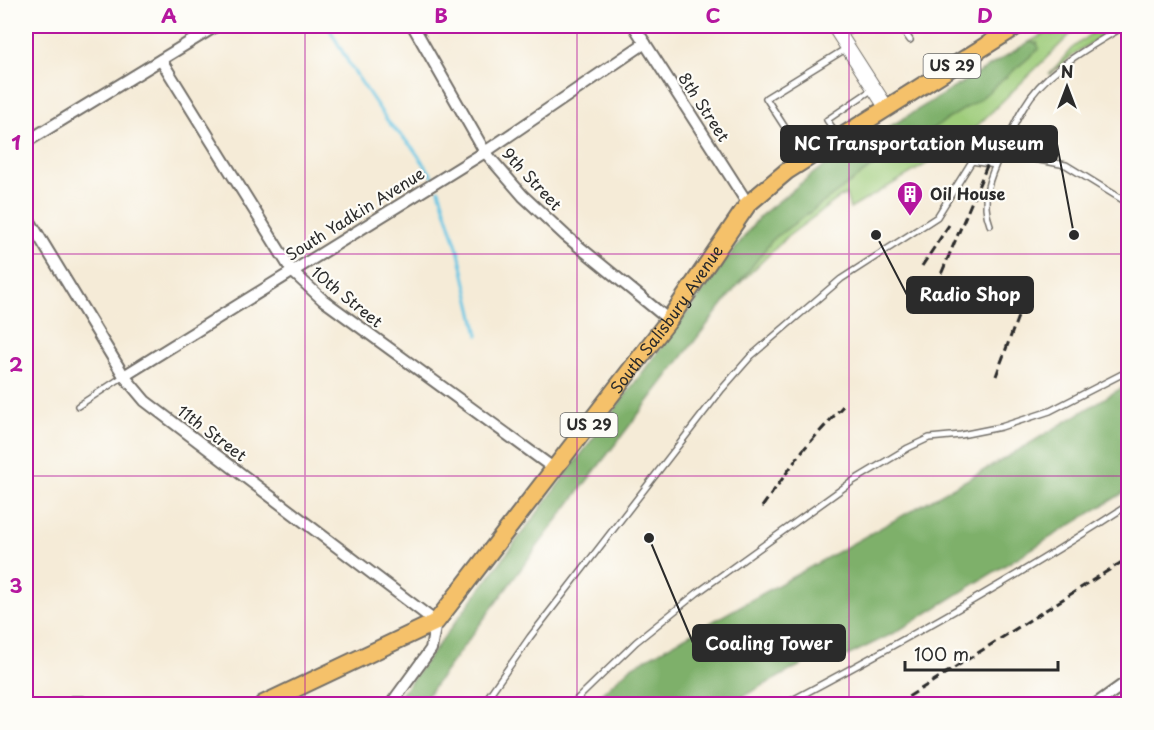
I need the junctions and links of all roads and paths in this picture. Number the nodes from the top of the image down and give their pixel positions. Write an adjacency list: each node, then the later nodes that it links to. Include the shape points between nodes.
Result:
1 (216, 26): 11 (street)
2 (413, 26): 16 (street, 9th Street)
3 (634, 26): 10 (street, 8th Street)
4 (857, 26): 8 (lane)
5 (900, 26): 9 (lane)
6 (1017, 26): 13 (main road, South Salisbury Avenue / US 29)
7 (1124, 26): 17 (lane, via 1045,81 1025,105)
8 (841, 36): 12 (street); 18 (lane, via 766,98)
9 (910, 40)
10 (645, 43): 16 (street, South Yadkin Avenue); 23 (street, 8th Street)
11 (161, 60): 15 (street); 26 (street, 10th Street)
12 (874, 89): 13 (street); 14 (lane, via 827,120)
13 (886, 107): 14 (main road, South Salisbury Avenue / US 29)
14 (838, 138): 18 (main road, South Salisbury Avenue / US 29)
15 (26, 142)
16 (485, 152): 26 (street, South Yadkin Avenue); 27 (street, 9th Street, via 557,228)
17 (1001, 153): 19 (lane); 21 (lane, via 1066,165)
18 (806, 159): 23 (main road, South Salisbury Avenue / US 29)
19 (995, 165): 25 (lane, via 985,205); 39 (lane, via 972,160 937,217 841,279 751,356 530,637)
20 (1128, 192): 21 (lane)
21 (1120, 197): 22 (lane)
22 (1128, 203)
23 (748, 204): 27 (main road, South Salisbury Avenue / US 29)
24 (26, 215): 29 (street, 11th Street)
25 (990, 225)
26 (292, 271): 29 (street, South Yadkin Avenue); 31 (street, 10th Street, via 323,300)
27 (669, 320): 31 (main road, South Salisbury Avenue / US 29)
28 (1128, 371): 40 (lane, via 1050,411 1001,427 929,438 853,481 697,593 636,642)
29 (124, 376): 30 (lane, South Yadkin Avenue); 33 (street, 11th Street, via 145,401)
30 (78, 406)
31 (556, 470): 33 (main road, South Salisbury Avenue / US 29)
32 (1128, 505): 41 (lane, via 1055,554)
33 (436, 622): 37 (main road, South Salisbury Avenue / US 29); 38 (street, via 430,650)
34 (1128, 681): 42 (street)
35 (66, 705): 36 (lane, via 77,698)
36 (87, 705)
37 (263, 705)
38 (391, 705)
39 (483, 705)
40 (572, 705)
41 (785, 705)
42 (1096, 705)

